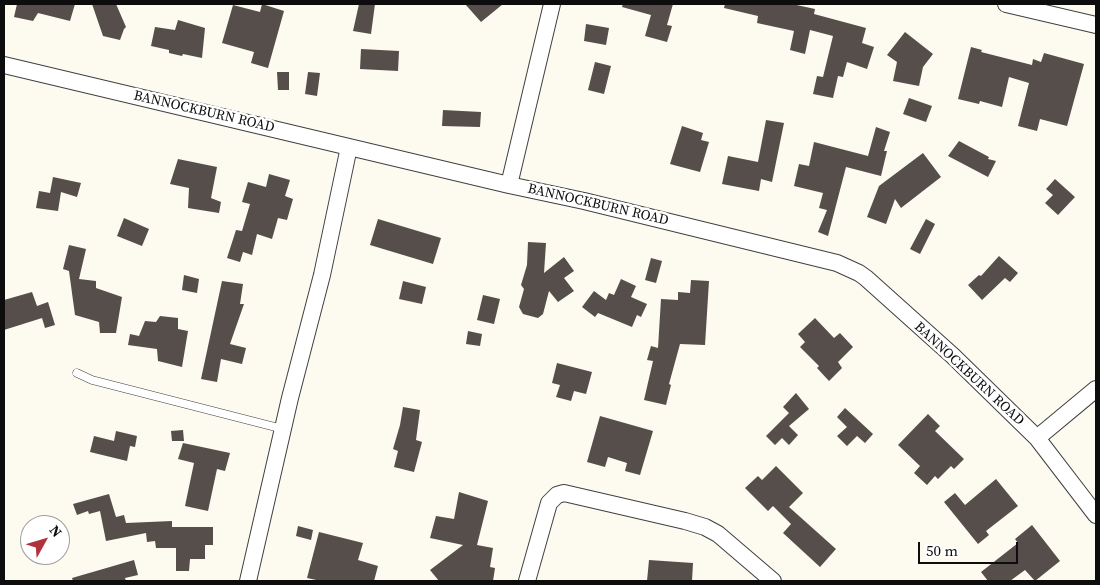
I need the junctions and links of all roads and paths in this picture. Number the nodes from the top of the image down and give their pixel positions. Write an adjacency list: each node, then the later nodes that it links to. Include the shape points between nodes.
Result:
1 (552, 4): 6 (street)
2 (1006, 4): 3 (street)
3 (1096, 26)
4 (4, 65): 5 (street, BANNOCKBURN ROAD)
5 (350, 147): 6 (street, BANNOCKBURN ROAD); 9 (street)
6 (509, 184): 10 (street, BANNOCKBURN ROAD, via 821,258 850,268 866,278 953,356)
7 (77, 373): 9 (lane, via 92,380)
8 (1096, 389): 10 (street)
9 (283, 429): 12 (street)
10 (1037, 438): 11 (street, BANNOCKBURN ROAD)
11 (1096, 515)
12 (248, 581)
13 (527, 581): 14 (street, via 549,503 564,493 685,520 705,528 718,534)
14 (772, 581)

